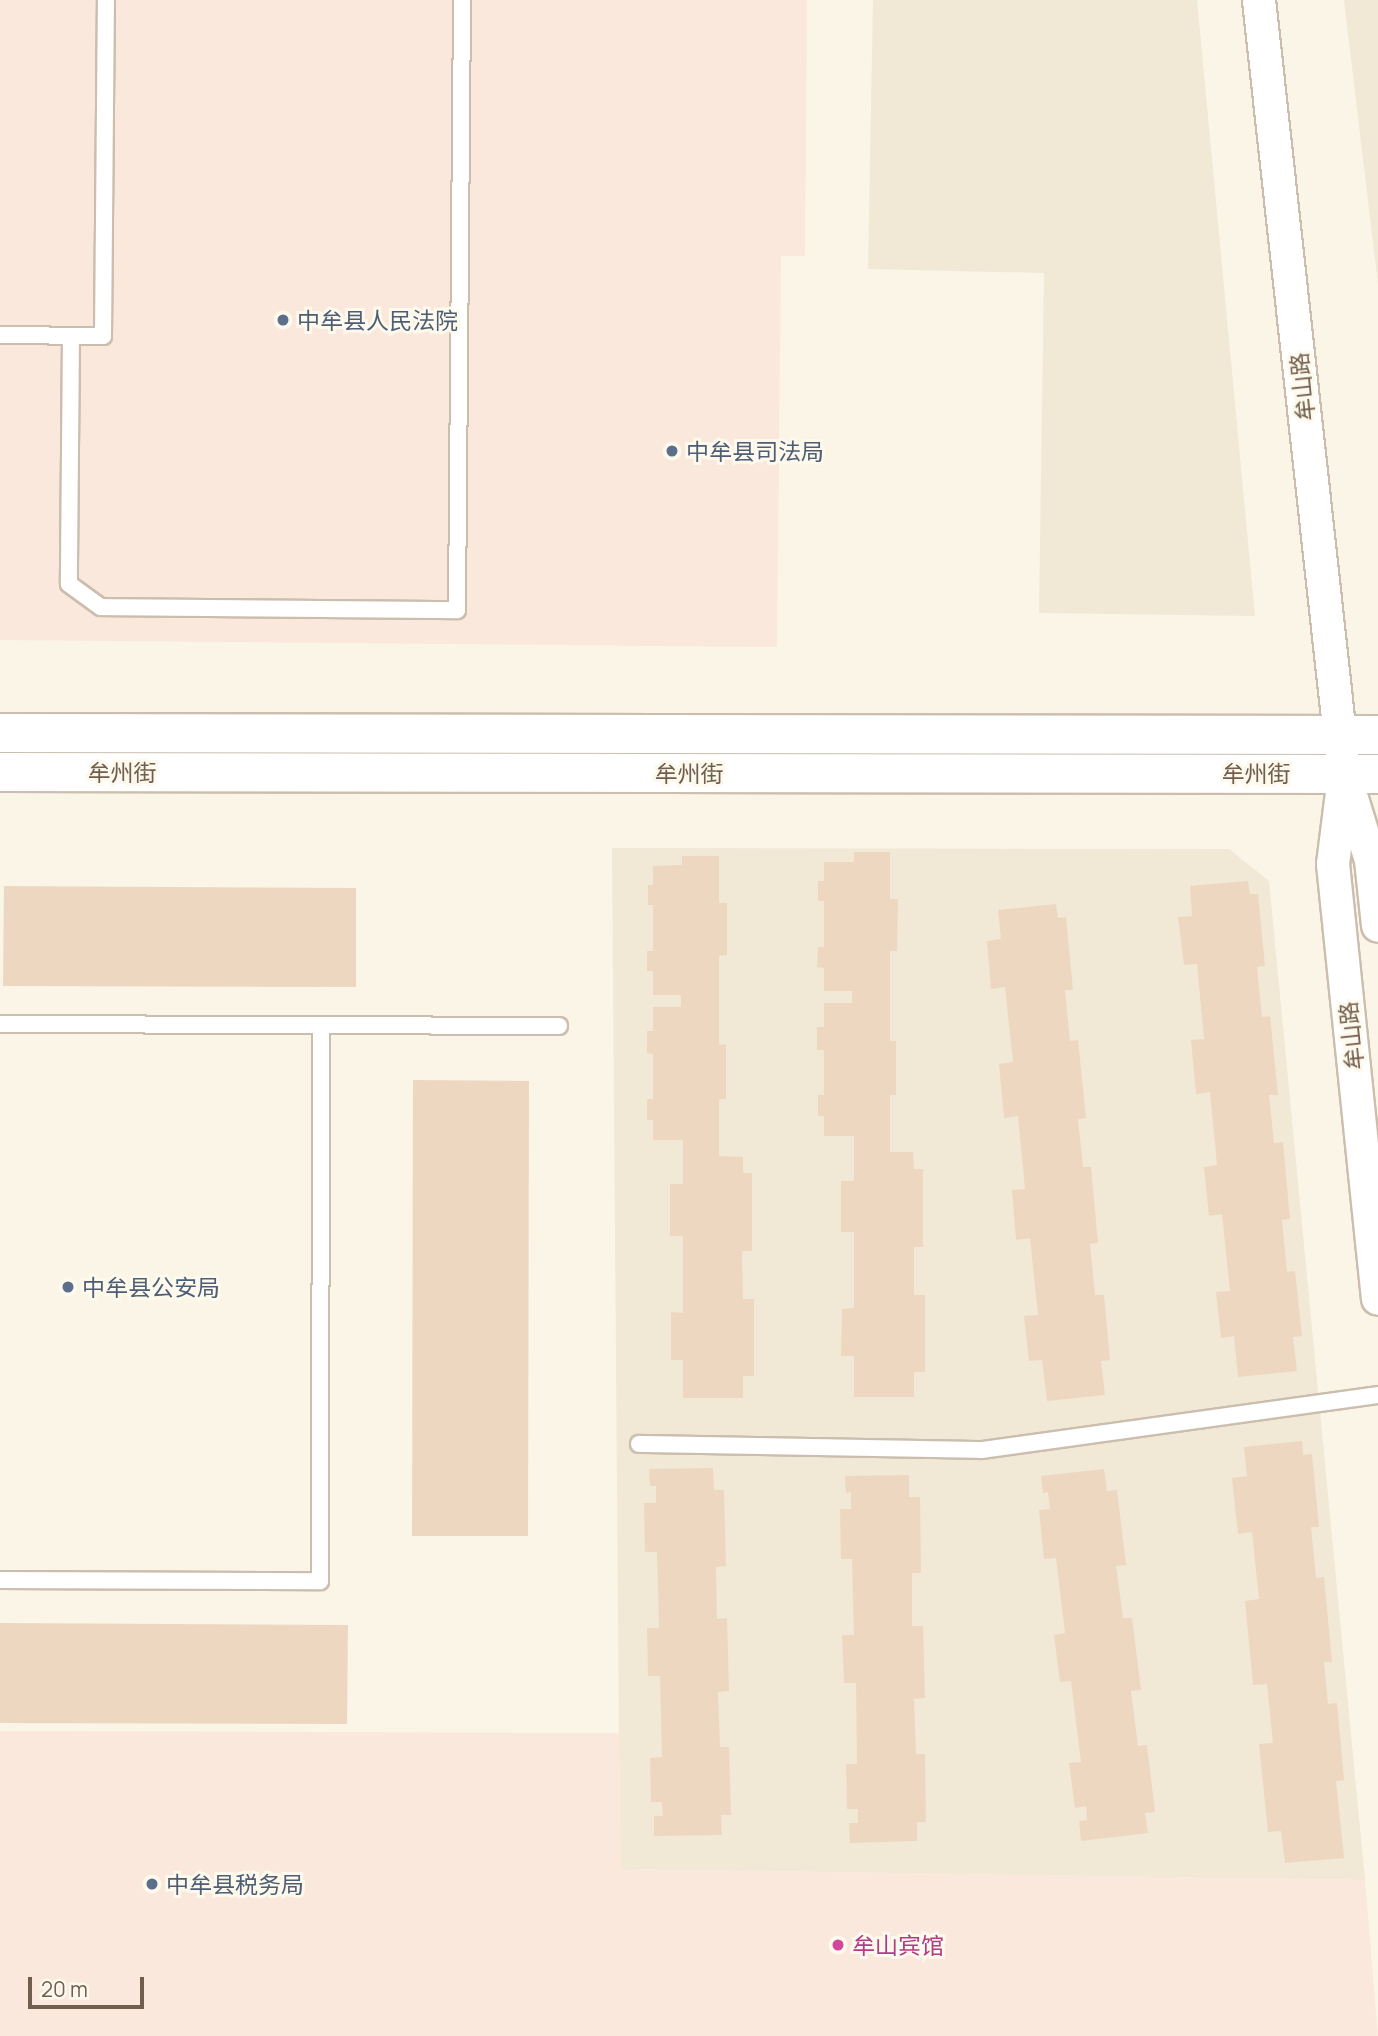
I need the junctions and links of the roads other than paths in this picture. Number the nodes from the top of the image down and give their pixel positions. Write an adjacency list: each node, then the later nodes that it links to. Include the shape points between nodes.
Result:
1 (106, 0): 5 (lane, via 103,336)
2 (462, 0): 5 (lane, via 457,610 101,607 69,584)
3 (1259, 0): 7 (street, 牟山路)
4 (0, 335): 5 (lane)
5 (71, 336)
6 (0, 733): 7 (street, 牟州街)
7 (1340, 734): 8 (street, 牟州街); 10 (street, 牟山路)
8 (1378, 734)
9 (0, 772): 10 (street, 牟州街)
10 (1361, 774): 11 (street, 牟山路); 15 (street, 牟山路, via 1333,864)
11 (1378, 926)
12 (0, 1024): 13 (lane)
13 (321, 1025): 14 (lane); 18 (lane, via 320,1581)
14 (559, 1026)
15 (1378, 1299)
16 (1378, 1395): 17 (lane, via 982,1450)
17 (639, 1444)
18 (0, 1580)

